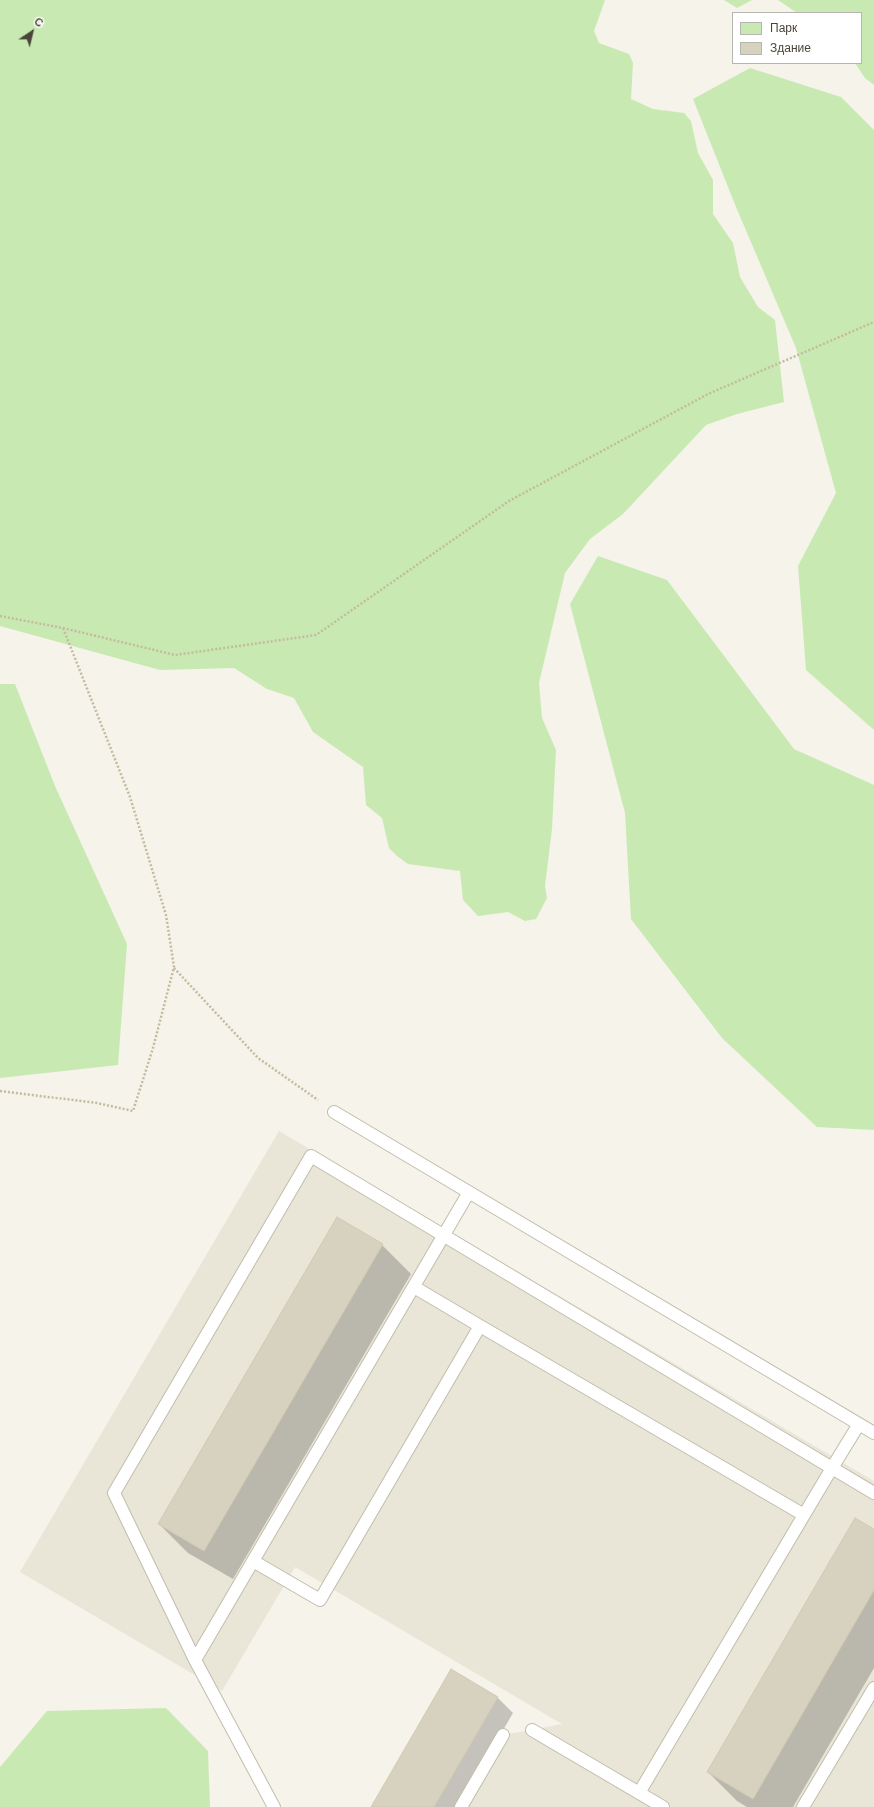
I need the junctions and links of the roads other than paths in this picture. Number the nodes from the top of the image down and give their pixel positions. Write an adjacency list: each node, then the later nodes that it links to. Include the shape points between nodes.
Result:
1 (334, 1112): 2 (lane)
2 (469, 1192): 3 (lane); 6 (lane)
3 (444, 1234): 4 (lane); 8 (lane); 12 (lane, via 311,1156 114,1493)
4 (414, 1287): 5 (lane); 11 (lane)
5 (480, 1326): 10 (lane); 11 (lane, via 320,1600)
6 (859, 1424): 7 (lane); 8 (lane)
7 (874, 1433)
8 (832, 1468): 9 (lane); 10 (lane)
9 (874, 1493)
10 (804, 1515): 16 (lane)
11 (253, 1561): 12 (lane)
12 (196, 1660): 17 (lane)
13 (873, 1693): 20 (lane)
14 (532, 1730): 16 (lane)
15 (503, 1735): 18 (lane)
16 (639, 1793): 19 (lane)
17 (274, 1807)
18 (461, 1807)
19 (663, 1807)
20 (803, 1807)

